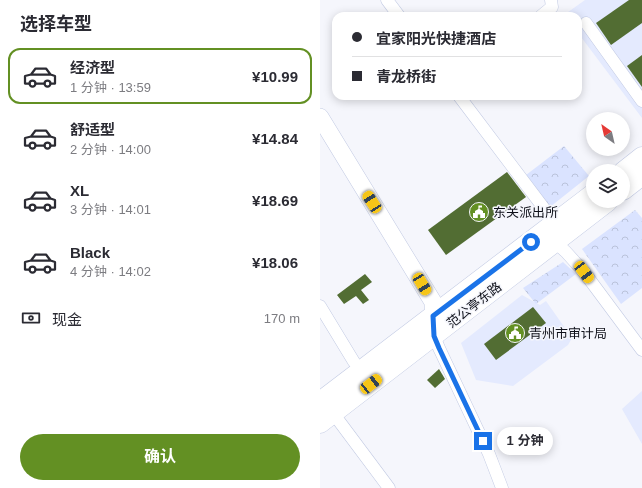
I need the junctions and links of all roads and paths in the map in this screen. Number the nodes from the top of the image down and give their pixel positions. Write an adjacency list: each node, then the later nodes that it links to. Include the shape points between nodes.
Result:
1 (386, 0): 3 (street)
2 (551, 0): 4 (street, via 552,7)
3 (396, 12)
4 (546, 12)
5 (586, 22): 7 (street)
6 (462, 100): 15 (street)
7 (642, 101)
8 (320, 117): 17 (street, via 433,302)
9 (642, 157): 10 (main road)
10 (630, 166)
11 (642, 175): 12 (main road)
12 (630, 184)
13 (586, 201): 15 (main road, 范公亭东路)
14 (596, 208): 15 (main road, 范公亭东路)
15 (555, 233): 17 (main road, 范公亭东路); 18 (main road, 范公亭东路); 19 (street, via 566,252)
16 (320, 306): 20 (street)
17 (433, 316): 18 (street); 21 (main road, 范公亭东路)
18 (434, 336): 21 (main road, 范公亭东路); 23 (street, via 489,454)
19 (642, 350)
20 (354, 362)
21 (324, 413): 22 (street)
22 (388, 488)
23 (502, 488)

